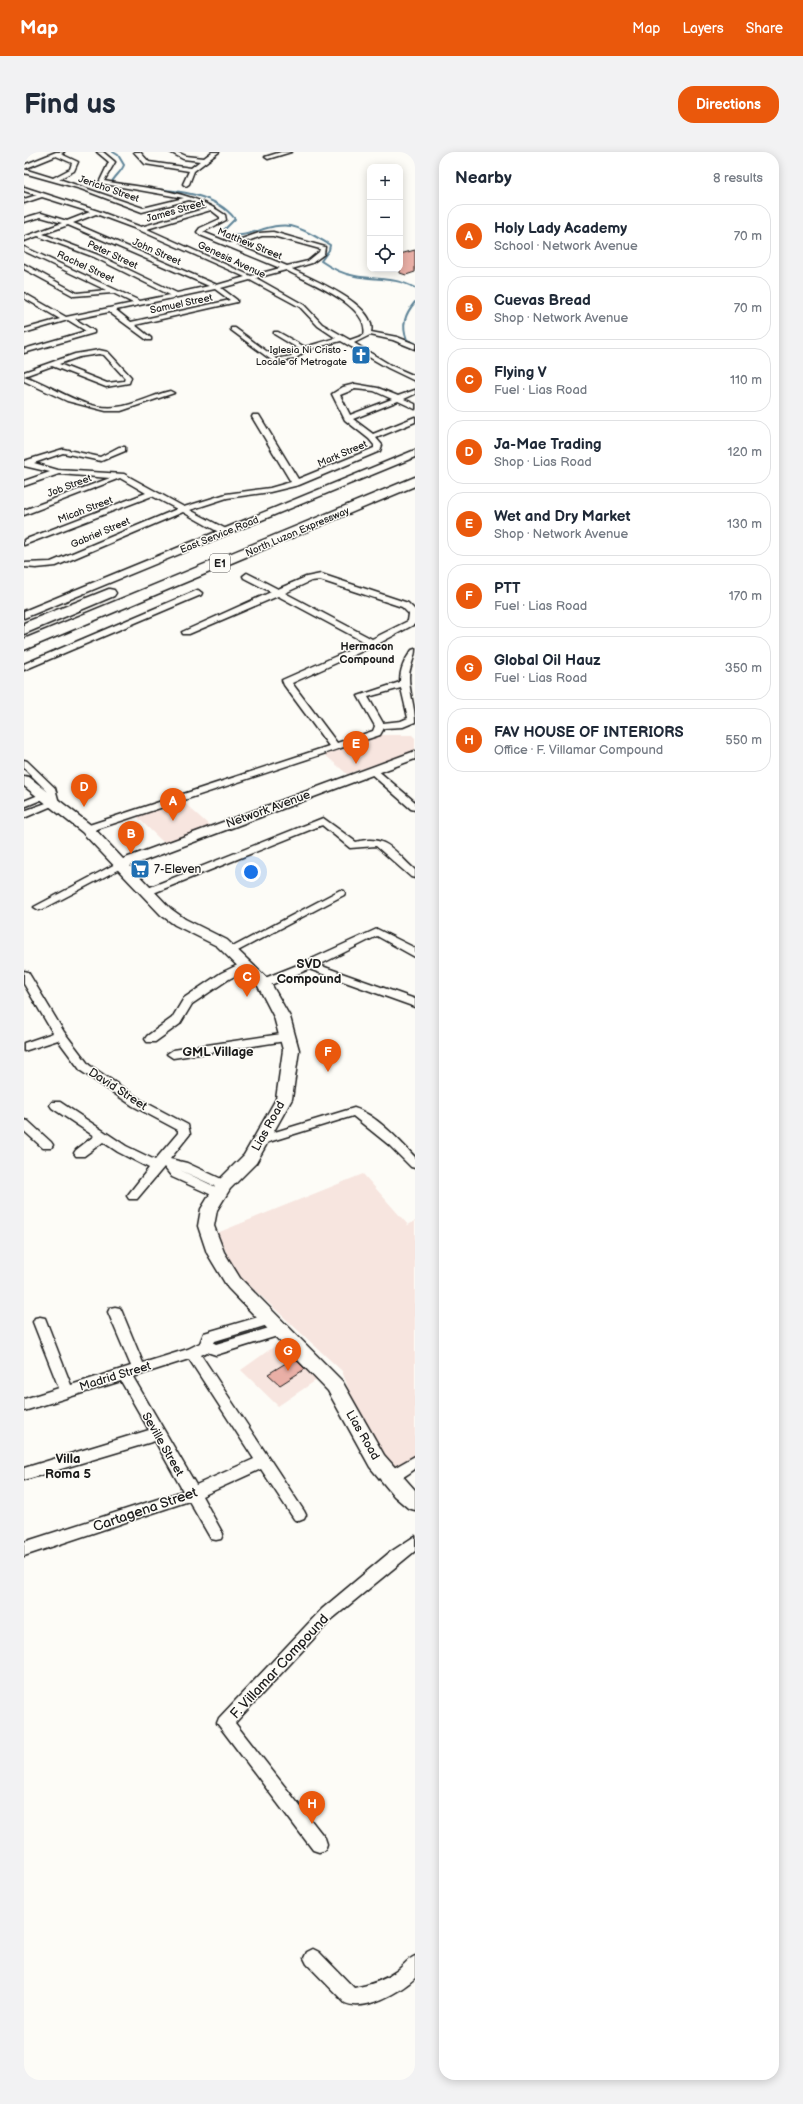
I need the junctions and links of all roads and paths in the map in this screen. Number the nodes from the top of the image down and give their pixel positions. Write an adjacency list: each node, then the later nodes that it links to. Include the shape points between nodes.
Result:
1 (100, 152): 15 (street, via 112,162 101,182 124,188)
2 (137, 152): 10 (street, via 147,163)
3 (173, 152): 8 (street, via 185,158)
4 (216, 152): 8 (street)
5 (288, 152): 7 (street)
6 (59, 153): 9 (street); 12 (street, via 75,162 72,170)
7 (268, 157)
8 (205, 160): 10 (street)
9 (24, 167)
10 (192, 170): 13 (street)
11 (24, 171): 12 (street, Jericho Street)
12 (53, 180): 18 (street, Jericho Street, via 124,200 148,210)
13 (186, 184)
14 (24, 189): 16 (street, Genesis Avenue)
15 (160, 191): 17 (street); 18 (street)
16 (42, 195): 19 (street); 21 (street, Genesis Avenue)
17 (140, 195)
18 (188, 198): 20 (street)
19 (24, 201)
20 (213, 208): 24 (street, James Street); 27 (street, Matthew Street, via 223,216 223,220 200,232)
21 (96, 212): 23 (street); 24 (street, Genesis Avenue)
22 (24, 220): 23 (street, John Street, via 41,215)
23 (69, 223): 25 (street); 34 (street, John Street)
24 (141, 229): 33 (street, Genesis Avenue)
25 (38, 234): 26 (street); 37 (street, Peter Street, via 96,256)
26 (24, 239)
27 (231, 245): 32 (street, Matthew Street); 32 (street, via 261,234 273,234 324,248 322,253 310,262)
28 (24, 249): 29 (street, Rachel Street)
29 (38, 254): 30 (street); 35 (street, Rachel Street)
30 (25, 258)
31 (24, 266): 35 (street, via 76,295)
32 (286, 268): 33 (street); 48 (street, Matthew Street, via 349,301 362,312 369,328)
33 (249, 277): 34 (street); 49 (street, Genesis Avenue, via 302,306 320,325)
34 (216, 288): 37 (street); 38 (street, John Street)
35 (115, 291): 39 (street, Rachel Street)
36 (24, 295): 41 (street)
37 (178, 296): 39 (street)
38 (235, 301): 42 (street, Samuel Street)
39 (139, 303): 40 (street)
40 (110, 309): 41 (street); 42 (street)
41 (67, 319): 44 (street); 54 (street, via 92,332)
42 (131, 324): 50 (street)
43 (24, 325): 44 (street)
44 (32, 329): 46 (street)
45 (233, 329): 53 (street, via 276,361 293,358)
46 (24, 331)
47 (276, 333): 53 (street)
48 (368, 333): 51 (street, via 367,336); 52 (street, via 396,338)
49 (343, 338): 51 (street, Genesis Avenue); 53 (street)
50 (149, 339)
51 (350, 342): 58 (street, Genesis Avenue)
52 (415, 347)
53 (304, 349)
54 (24, 350)
55 (54, 364): 55 (street, via 101,351 106,353 129,378 127,382 106,385); 56 (street)
56 (24, 374)
57 (24, 378): 60 (street, via 71,399 108,410)
58 (415, 379)
59 (415, 392): 61 (street)
60 (170, 393)
61 (398, 399): 62 (street); 64 (street); 64 (street, Mark Street, via 370,387 341,390 336,394)
62 (415, 407)
63 (256, 417): 74 (street)
64 (348, 418): 66 (street, Mark Street)
65 (415, 419): 66 (street)
66 (372, 437): 74 (street, Mark Street, via 378,445 377,449)
67 (122, 449): 69 (street, via 101,459 63,451)
68 (415, 453): 79 (main road, East Service Road)
69 (24, 464): 71 (street)
70 (415, 467): 87 (highway, North Luzon Expressway / E1)
71 (58, 472): 72 (street); 75 (street)
72 (121, 476): 76 (street); 78 (street, Job Street)
73 (415, 481): 90 (highway, North Luzon Expressway / E1)
74 (296, 483): 77 (street, Mark Street, via 270,490 226,496)
75 (24, 484)
76 (153, 493): 77 (street); 80 (street, Micah Street)
77 (182, 510): 79 (street); 81 (street, Gabriel Street, via 53,564)
78 (24, 513)
79 (225, 532): 85 (main road, East Service Road)
80 (24, 543)
81 (24, 565)
82 (246, 576): 84 (street)
83 (198, 592): 92 (street)
84 (278, 593): 86 (street, via 309,579 322,577 405,605 413,613); 88 (street); 89 (street)
85 (24, 614)
86 (414, 622): 89 (street)
87 (24, 629)
88 (186, 632)
89 (373, 642): 95 (street, via 287,680)
90 (24, 645)
91 (415, 652): 93 (street, via 408,659 404,672)
92 (24, 667)
93 (405, 684): 94 (street, via 413,718 403,724); 94 (street, via 363,696)
94 (380, 726): 95 (street, via 377,732)
95 (335, 747): 104 (street)
96 (415, 755): 98 (main road, Network Avenue)
97 (24, 763): 100 (street, via 52,790)
98 (373, 771): 102 (street); 105 (main road, Network Avenue)
99 (24, 780): 100 (main road, Lias Road)
100 (49, 799): 101 (street); 103 (street); 104 (main road, Lias Road)
101 (24, 804)
102 (415, 807)
103 (24, 815)
104 (88, 829): 105 (main road, Lias Road)
105 (121, 864): 107 (main road, Lias Road); 109 (street)
106 (415, 875): 107 (street, via 379,844 368,842 354,846 323,821)
107 (147, 892): 110 (main road, Lias Road, via 166,912 180,922 222,943)
108 (340, 893): 110 (street)
109 (38, 907)
110 (230, 951): 112 (main road, Lias Road)
111 (415, 953): 113 (street, via 377,932)
112 (246, 965): 115 (main road, Lias Road); 119 (street, via 188,1001 176,1021)
113 (309, 966): 115 (street); 116 (street)
114 (24, 976): 117 (street, David Street)
115 (264, 983): 118 (main road, Lias Road, via 282,1017)
116 (415, 1003)
117 (60, 1035): 120 (street); 129 (street, David Street, via 85,1068 137,1103 184,1128 184,1134)
118 (288, 1037): 121 (street); 125 (main road, Lias Road, via 291,1050 284,1099)
119 (151, 1039)
120 (24, 1047)
121 (173, 1054)
122 (56, 1105): 124 (street)
123 (24, 1124): 126 (street)
124 (102, 1136): 127 (street); 129 (street, via 122,1149)
125 (259, 1141): 128 (street, via 354,1112 393,1142); 130 (main road, Lias Road, via 250,1158)
126 (47, 1145)
127 (80, 1153)
128 (415, 1164)
129 (163, 1165): 130 (street, via 176,1174); 131 (street)
130 (221, 1189): 134 (main road, Lias Road, via 209,1209 206,1226 216,1253 234,1283)
131 (133, 1196)
132 (115, 1312): 136 (street)
133 (40, 1322): 138 (street)
134 (274, 1324): 135 (street, Madrid Street, via 216,1350 206,1346); 144 (main road, Lias Road, via 335,1386 377,1461)
135 (192, 1353): 136 (street, Madrid Street); 141 (street)
136 (139, 1369): 137 (street, Madrid Street)
137 (124, 1374): 138 (street, Madrid Street); 140 (street, Seville Street)
138 (67, 1391): 139 (street, Madrid Street)
139 (24, 1405)
140 (157, 1434): 143 (street); 145 (street, Seville Street)
141 (263, 1461): 145 (street, Cartagena Street); 147 (street)
142 (415, 1462): 144 (street)
143 (24, 1474)
144 (390, 1477): 146 (main road, Lias Road)
145 (192, 1494): 148 (street, Seville Street); 150 (street, Cartagena Street)
146 (415, 1502)
147 (299, 1514)
148 (216, 1534)
149 (415, 1543): 151 (street, F. Villamar Compound, via 326,1614 225,1723)
150 (24, 1549)
151 (319, 1844)
152 (313, 1958): 153 (street, via 351,1998 376,1993 402,1978)
153 (415, 1965)

